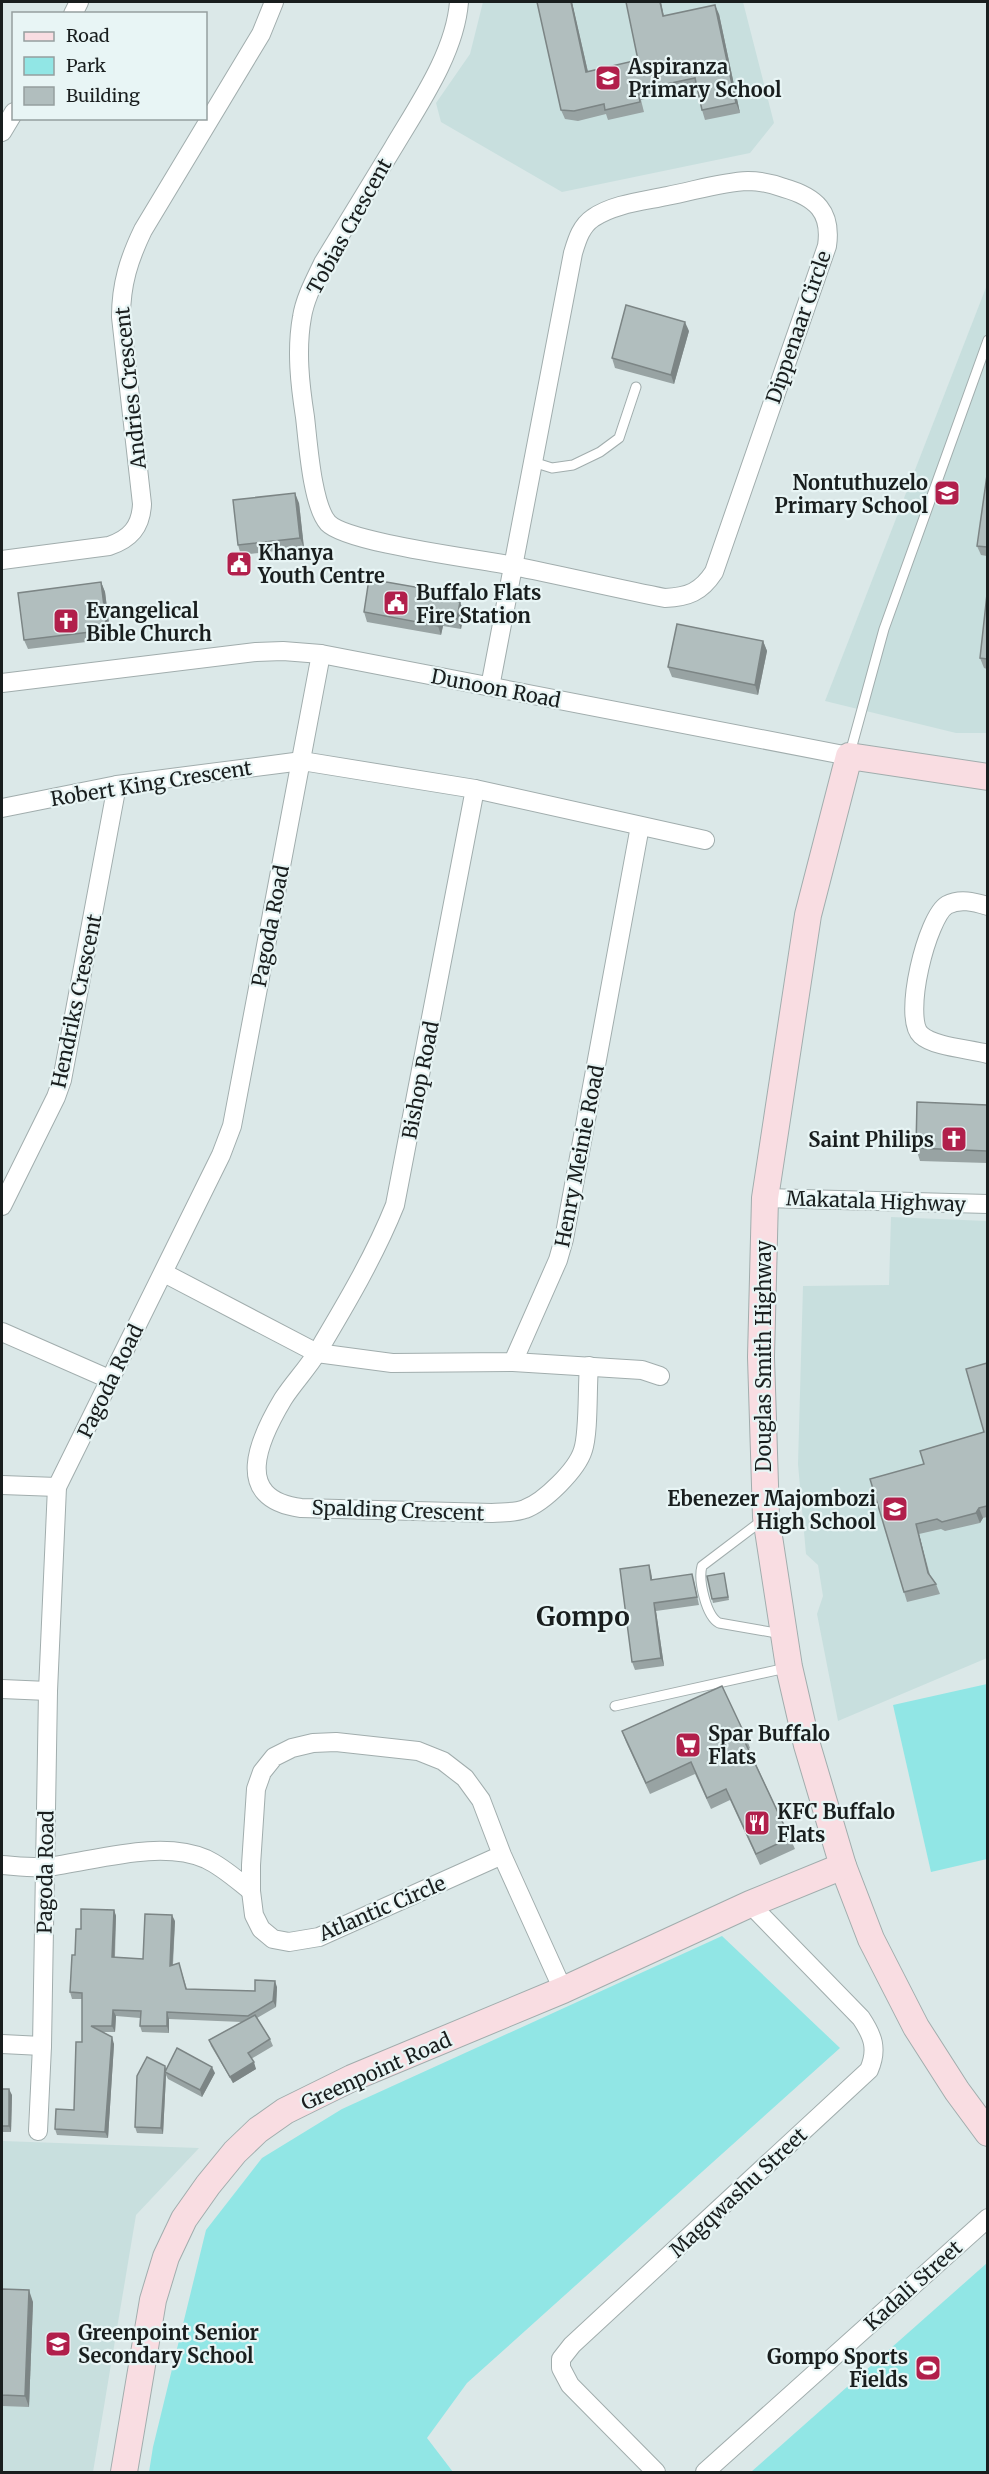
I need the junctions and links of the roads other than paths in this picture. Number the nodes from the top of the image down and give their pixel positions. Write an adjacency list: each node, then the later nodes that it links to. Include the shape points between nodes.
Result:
1 (274, 2): 8 (street, Andries Crescent, via 261,34 143,230 125,273 121,317 142,504 138,527 109,546)
2 (459, 2): 9 (street, Tobias Crescent, via 448,50 312,286 300,332 302,397 314,485 320,509 334,528 386,543)
3 (12, 115): 4 (street)
4 (2, 132)
5 (987, 340): 13 (lane, via 884,629)
6 (636, 387): 7 (lane, via 619,438 600,452 573,465 552,468)
7 (533, 462): 9 (street, Dippenaar Circle); 9 (street, Dippenaar Circle, via 573,253 584,226 593,218 635,203 730,183 769,183 813,200 828,223 828,246 714,572 706,584 681,597 665,598)
8 (2, 560)
9 (513, 566): 12 (street, Dippenaar Circle)
10 (321, 654): 11 (street, Dunoon Road, via 256,652); 12 (street, Dunoon Road); 14 (street, Pagoda Road)
11 (2, 683)
12 (490, 687): 13 (street, Dunoon Road)
13 (849, 756): 15 (street, Dunoon Road); 23 (street, Douglas Smith Highway, via 808,915)
14 (302, 761): 16 (street, Robert King Crescent); 17 (street); 26 (street, Pagoda Road, via 232,1126)
15 (987, 777)
16 (117, 785): 18 (street, Robert King Crescent); 25 (street, Hendriks Crescent, via 62,1080)
17 (475, 789): 19 (street); 28 (street, Bishop Road, via 394,1205 385,1231)
18 (2, 808)
19 (640, 826): 20 (street); 29 (street, Henry Meinie Road, via 564,1239)
20 (705, 840)
21 (987, 906): 22 (street, via 959,901 938,912 917,980 914,1014 920,1035 930,1041)
22 (987, 1053)
23 (765, 1198): 24 (street, Makatala Highway); 35 (street, Douglas Smith Highway, via 761,1357)
24 (987, 1204)
25 (2, 1206)
26 (164, 1274): 28 (street); 32 (street, Pagoda Road)
27 (2, 1332): 32 (street)
28 (317, 1353): 29 (street, via 392,1363); 30 (street, Spalding Crescent, via 284,1398 260,1447 257,1474 261,1489 271,1500 285,1506 492,1513 524,1510 567,1476 584,1448)
29 (513, 1362): 30 (street)
30 (589, 1366): 31 (street, via 642,1370)
31 (660, 1376)
32 (109, 1380): 34 (street, Pagoda Road)
33 (2, 1485): 34 (street)
34 (57, 1487): 39 (street, Pagoda Road)
35 (766, 1517): 36 (street, Douglas Smith Highway); 36 (lane, via 702,1566 701,1578 712,1620)
36 (783, 1634): 37 (street, Douglas Smith Highway)
37 (789, 1667): 40 (lane); 43 (street, Douglas Smith Highway, via 807,1745)
38 (2, 1689): 39 (street)
39 (48, 1691): 44 (street, Pagoda Road)
40 (615, 1706)
41 (502, 1856): 45 (street, Atlantic Circle, via 319,1937 304,1940 273,1939 261,1929 254,1915); 45 (street, Atlantic Circle, via 481,1800 465,1778 443,1761 418,1751 313,1743 274,1757 262,1772 256,1789); 47 (street, Atlantic Circle)
42 (2, 1865): 44 (street)
43 (843, 1866): 46 (street, Greenpoint Road); 51 (street, Douglas Smith Highway, via 871,1938 916,2026)
44 (45, 1867): 45 (street, via 137,1853 184,1853 206,1859); 49 (street, Pagoda Road)
45 (251, 1891)
46 (750, 1904): 47 (street, Greenpoint Road); 54 (street, Magqwashu Street, via 861,2018 875,2045 874,2057 869,2070 561,2359 570,2385)
47 (563, 1990): 53 (street, Greenpoint Road, via 316,2095 258,2130 235,2152 184,2219 166,2257 153,2300)
48 (2, 2044): 49 (street)
49 (42, 2046): 50 (street, Pagoda Road)
50 (38, 2131)
51 (987, 2133)
52 (987, 2218): 55 (street, Kadali Street)
53 (124, 2472)
54 (656, 2472)
55 (705, 2472)

